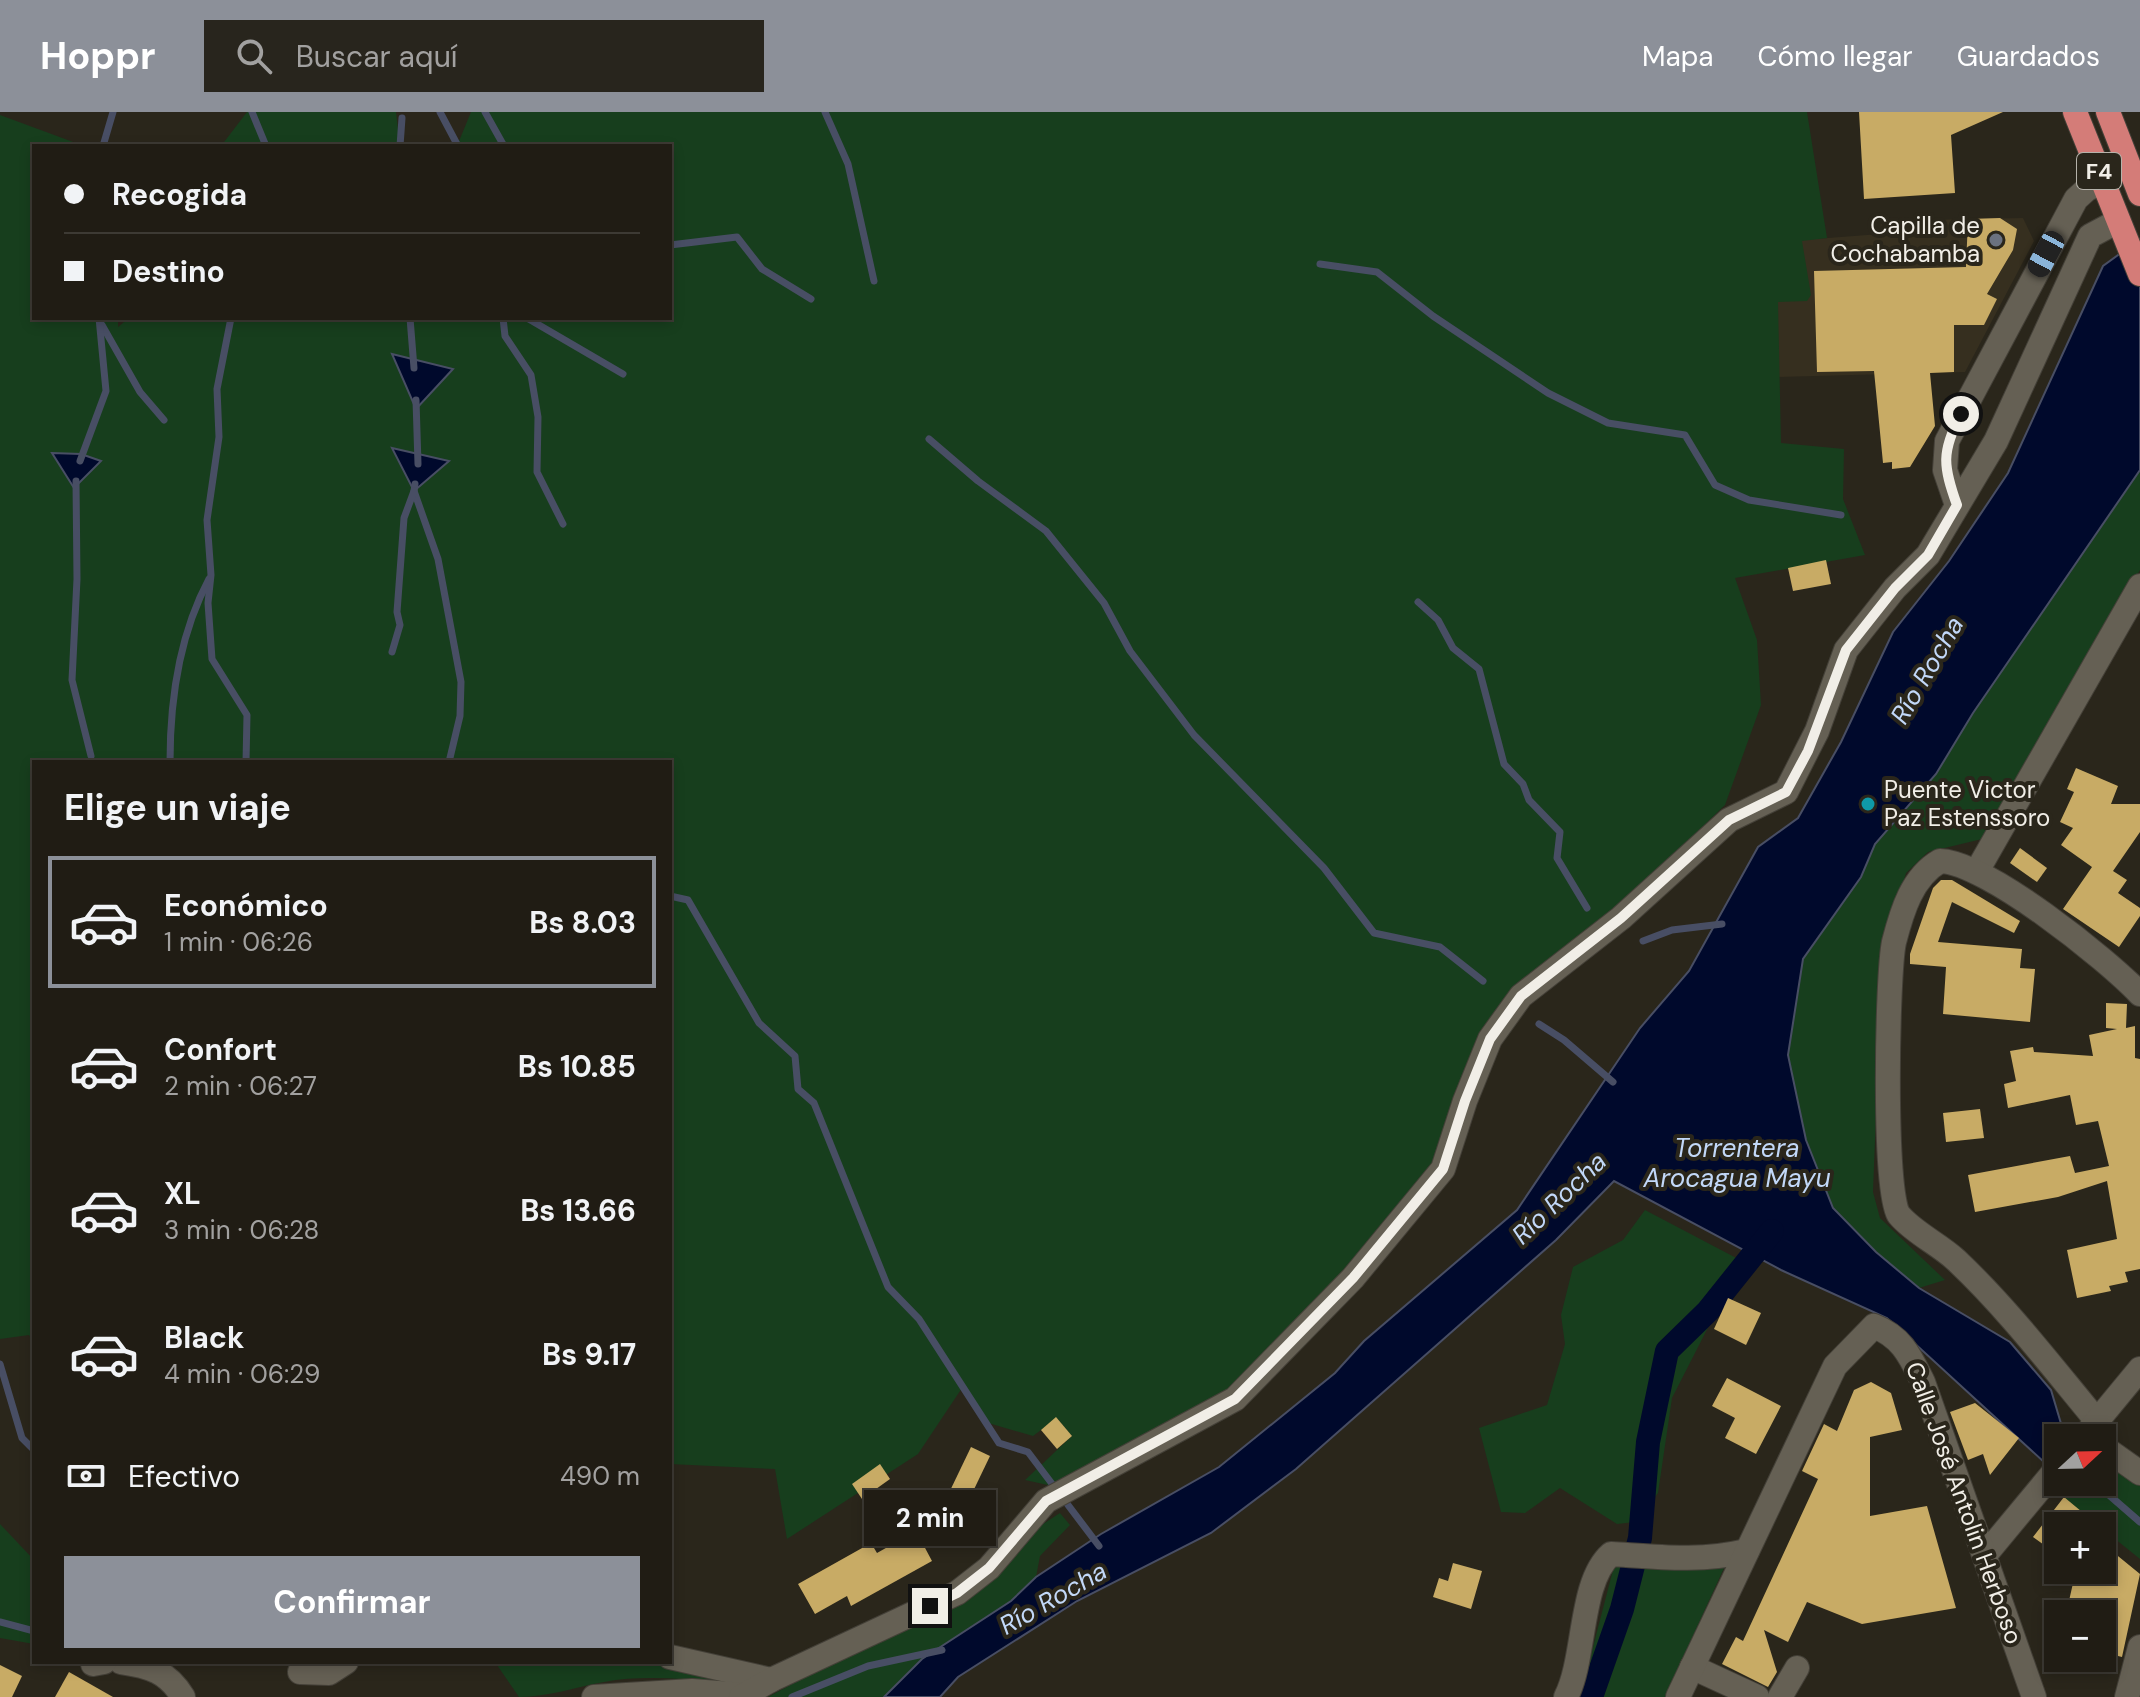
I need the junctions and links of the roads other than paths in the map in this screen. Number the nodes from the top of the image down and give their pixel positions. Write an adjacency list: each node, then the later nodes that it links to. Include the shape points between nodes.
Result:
1 (2075, 112): 3 (highway, F4)
2 (2108, 112): 4 (highway, F4)
3 (2104, 182): 5 (highway, F4); 7 (street, via 2076,199 1947,441 1945,470)
4 (2140, 194)
5 (2120, 226): 6 (highway, F4); 7 (street, via 2090,236 1996,441)
6 (2140, 274)
7 (1957, 505): 26 (street, via 1928,555 1846,650 1811,744 1786,792 1729,820 1621,918 1521,996 1490,1039 1443,1169 1353,1278 1279,1356 1235,1399 1209,1416 1046,1501 989,1568 957,1593)
8 (2140, 586): 9 (street)
9 (1977, 871): 10 (street, via 2091,949); 12 (street, via 1954,861 1927,868 1916,880 1893,944 1888,1124 1892,1197 1898,1214 1955,1259 2029,1340)
10 (2140, 994)
11 (2140, 1369): 13 (street)
12 (2085, 1424)
13 (2100, 1424)
14 (2116, 1454): 15 (street)
15 (2140, 1473)
16 (2044, 1484): 18 (street)
17 (1747, 1551): 18 (street, Calle José Antolin Herboso, via 1835,1366 1874,1326 1891,1333 1907,1350 1923,1382); 23 (street); 30 (street, via 1711,1560 1611,1554 1601,1563)
18 (1985, 1555): 34 (street, Calle José Antolin Herboso)
19 (2140, 1647): 35 (street)
20 (672, 1657): 26 (street)
21 (138, 1664): 28 (street, via 172,1679)
22 (343, 1664): 25 (street, via 329,1673)
23 (1692, 1667): 31 (street); 32 (street)
24 (1797, 1668): 33 (street)
25 (300, 1672)
26 (771, 1680): 27 (street)
27 (743, 1696): 29 (street, via 692,1691)
28 (183, 1697)
29 (594, 1697)
30 (1566, 1697)
31 (1678, 1697)
32 (1757, 1697)
33 (1780, 1697)
34 (2034, 1697)
35 (2127, 1697)

